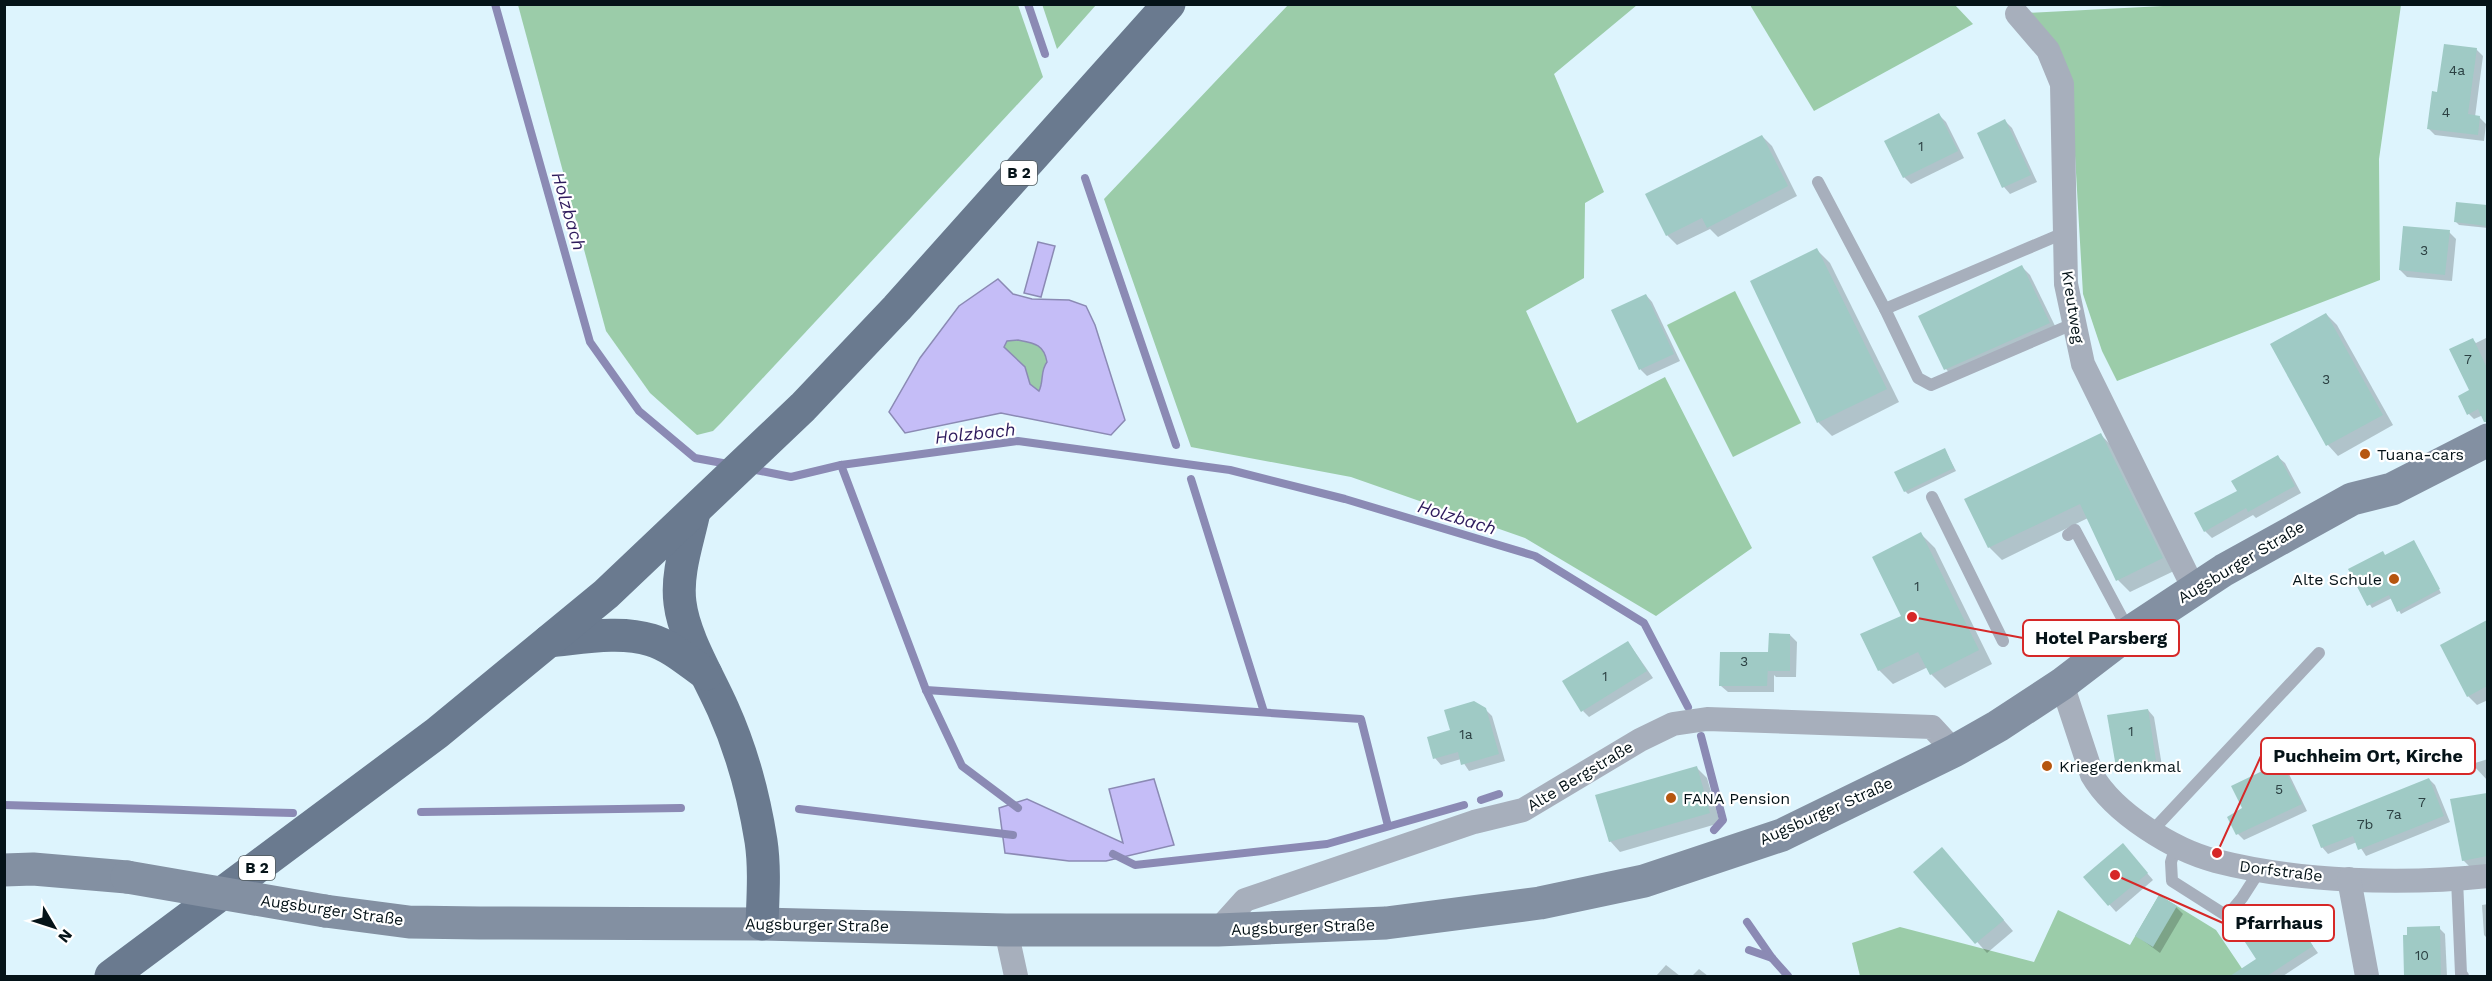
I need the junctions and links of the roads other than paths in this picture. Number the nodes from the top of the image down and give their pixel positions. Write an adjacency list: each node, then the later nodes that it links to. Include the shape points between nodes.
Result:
1 (1169, 4): 9 (main road, B 2, via 897,308)
2 (2017, 14): 4 (street, Kreutweg, via 2048,50 2062,84)
3 (1818, 182): 5 (lane)
4 (2066, 232): 5 (lane); 6 (street, Kreutweg, via 2066,284)
5 (1885, 309): 6 (lane, via 1918,378 1931,385)
6 (2074, 323): 11 (street, Kreutweg, via 2084,364)
7 (2487, 440): 11 (street, Augsburger Straße, via 2392,489 2352,499)
8 (1932, 498): 14 (lane, via 1979,579)
9 (704, 503): 13 (main road, B 2); 16 (main road, via 681,570 680,603)
10 (2068, 535): 12 (lane, via 2075,530 2101,590)
11 (2194, 589): 12 (street, Augsburger Straße)
12 (2130, 632): 17 (street, Augsburger Straße)
13 (549, 641): 16 (main road, via 620,635 651,640); 29 (main road, B 2, via 437,733)
14 (2003, 641)
15 (2319, 653): 19 (lane)
16 (706, 674): 26 (main road, via 739,751 759,832 764,880)
17 (2062, 684): 18 (street, Augsburger Straße); 19 (street, Dorfstraße, via 2099,787 2111,801)
18 (1954, 752): 28 (street, Augsburger Straße, via 1782,835 1644,881 1540,903 1386,923); 28 (street, Alte Bergstraße, via 1932,727 1707,719 1673,724 1523,810 1474,822 1245,900)
19 (2152, 831): 20 (street, Dorfstraße)
20 (2176, 846): 22 (street, Dorfstraße, via 2214,861); 22 (lane, via 2171,862 2172,881 2227,916)
21 (4, 870): 26 (street, Augsburger Straße, bridge, via 127,877 409,922)
22 (2260, 870): 24 (street, Dorfstraße)
23 (2487, 876): 25 (street, Dorfstraße)
24 (2349, 879): 25 (street, Dorfstraße); 31 (street)
25 (2457, 879): 32 (lane)
26 (762, 924): 27 (street, Augsburger Straße)
27 (1006, 930): 28 (street, Augsburger Straße); 30 (street)
28 (1218, 930)
29 (111, 976)
30 (1016, 976)
31 (2367, 976)
32 (2463, 976)

